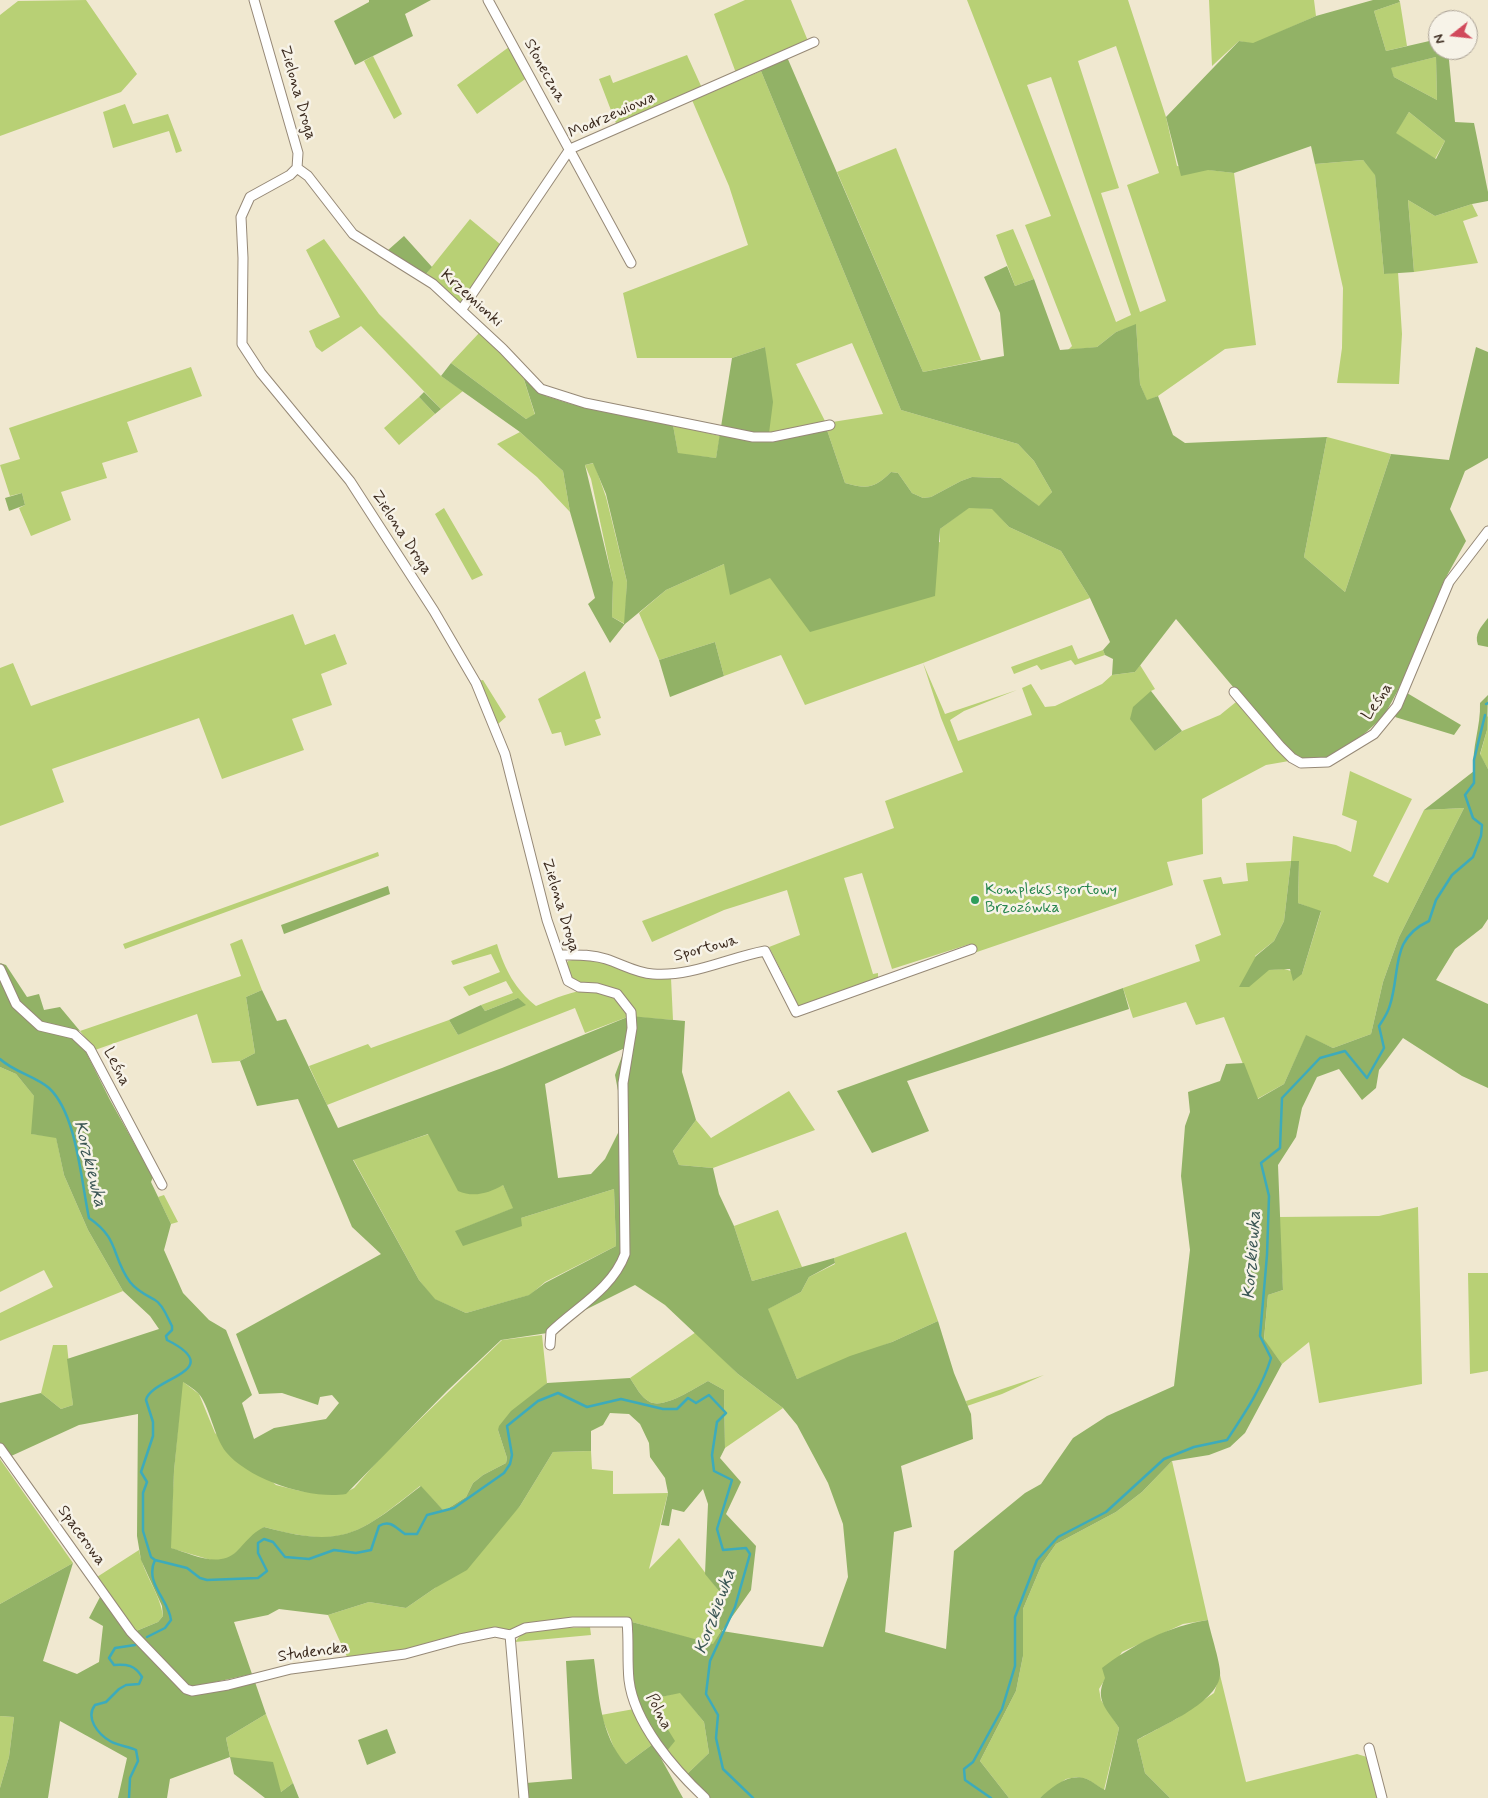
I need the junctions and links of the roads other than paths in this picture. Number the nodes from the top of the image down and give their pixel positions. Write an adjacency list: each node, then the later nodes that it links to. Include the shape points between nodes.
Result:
1 (254, 0): 5 (street, Zielona Droga, via 298,153)
2 (488, 0): 4 (street, Słoneczna)
3 (814, 42): 4 (street, Modrzewiowa)
4 (570, 149): 6 (street, Słoneczna); 7 (street, Modrzewiowa)
5 (297, 168): 7 (street, Krzemionki, via 308,176 353,234 433,284); 12 (street, Zielona Droga, via 250,197 240,217 242,344 261,373 350,481 476,683 504,754 547,920)
6 (630, 263)
7 (462, 309): 8 (street, Krzemionki, via 541,389 585,403 753,437 772,437)
8 (830, 425)
9 (1488, 530): 10 (street, Leśna, via 1448,582 1402,697 1374,734 1328,762 1301,763 1280,746)
10 (1234, 692)
11 (972, 948): 12 (street, Sportowa, via 796,1012 765,951 668,975 637,971 587,955)
12 (560, 956): 15 (street, Zielona Droga, via 568,980 579,987 617,994 631,1012 632,1028 623,1084 625,1254 614,1276 601,1290 551,1332)
13 (0, 969): 14 (street, Leśna, via 16,1004 40,1026 74,1034 90,1049)
14 (162, 1185)
15 (550, 1344)
16 (0, 1448): 19 (street, Spacerowa, via 101,1592)
17 (627, 1622): 18 (street, Studencka, via 573,1622 525,1628); 22 (street, Polna, via 629,1680 638,1709 668,1761)
18 (510, 1635): 19 (street, Studencka, via 495,1632 405,1654 291,1669 192,1691 181,1685); 21 (street)
19 (140, 1640)
20 (1370, 1748): 23 (street)
21 (524, 1798)
22 (705, 1798)
23 (1382, 1798)

